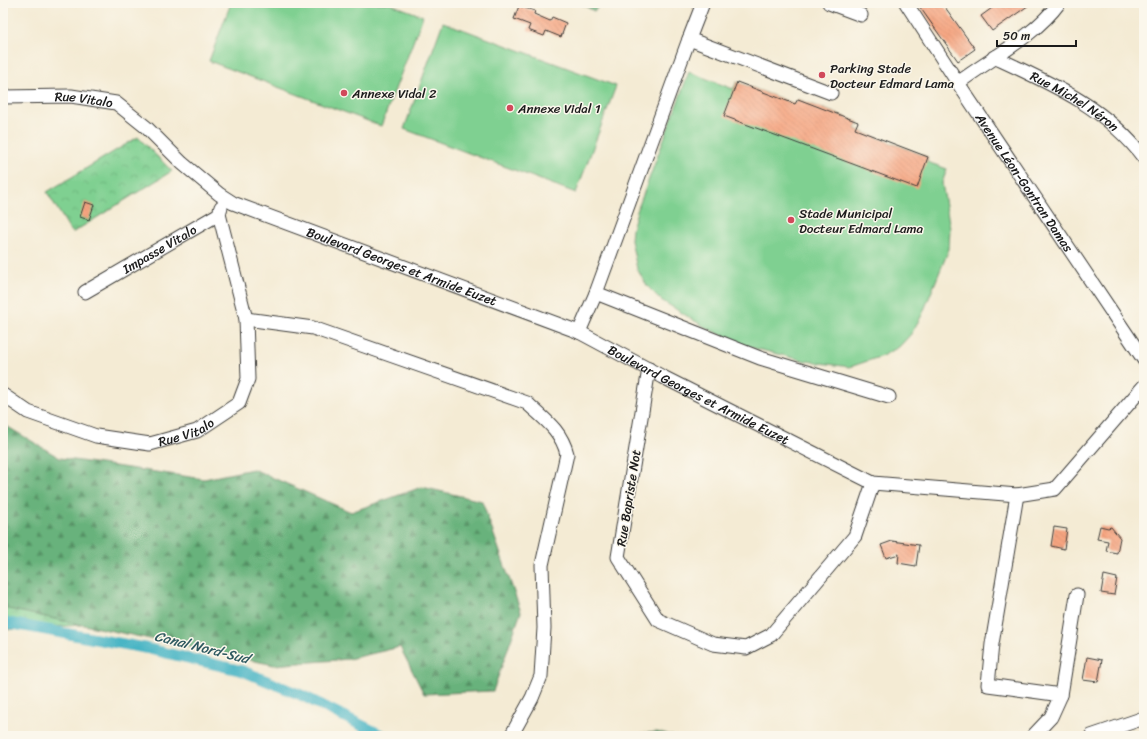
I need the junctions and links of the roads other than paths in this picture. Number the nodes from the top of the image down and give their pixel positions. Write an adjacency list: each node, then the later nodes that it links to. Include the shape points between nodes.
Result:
1 (703, 3): 6 (street)
2 (829, 3): 5 (street)
3 (906, 3): 8 (street, Avenue Léon-Gontran Damas)
4 (1059, 3): 7 (street, via 1051,14 1028,34)
5 (861, 15)
6 (689, 39): 9 (street); 15 (street)
7 (994, 57): 8 (street); 11 (street, Rue Michel Néron, via 1083,101 1113,124)
8 (958, 83): 18 (street, Avenue Léon-Gontran Damas)
9 (831, 93)
10 (3, 97): 12 (street, Rue Vitalo, via 71,96 116,103)
11 (1144, 158)
12 (225, 198): 13 (street); 17 (street, Boulevard Georges et Armide Euzet)
13 (219, 214): 14 (street, Impasse Vitalo); 16 (street, Rue Vitalo)
14 (85, 292)
15 (596, 294): 17 (street); 22 (street, via 760,358)
16 (246, 319): 21 (street, Rue Vitalo, via 248,379 239,403 197,431 150,444 96,436 28,412); 28 (street, via 313,328 527,403 554,427 564,442 566,454 542,565 544,628 541,676)
17 (579, 332): 19 (street, Boulevard Georges et Armide Euzet)
18 (1144, 360)
19 (649, 369): 23 (street, Boulevard Georges et Armide Euzet); 23 (street, Rue Bapriste Not, via 618,557 658,620 713,644 746,648 771,635 855,536)
20 (1144, 386): 24 (street, Boulevard Georges et Armide Euzet, via 1055,489)
21 (3, 395)
22 (889, 397)
23 (873, 483): 24 (street, Boulevard Georges et Armide Euzet)
24 (1017, 495): 26 (street, via 992,644 988,685)
25 (1077, 595): 26 (street)
26 (1061, 695): 29 (street, via 1051,716)
27 (1144, 718): 30 (street)
28 (511, 736)
29 (1033, 736)
30 (1091, 736)

